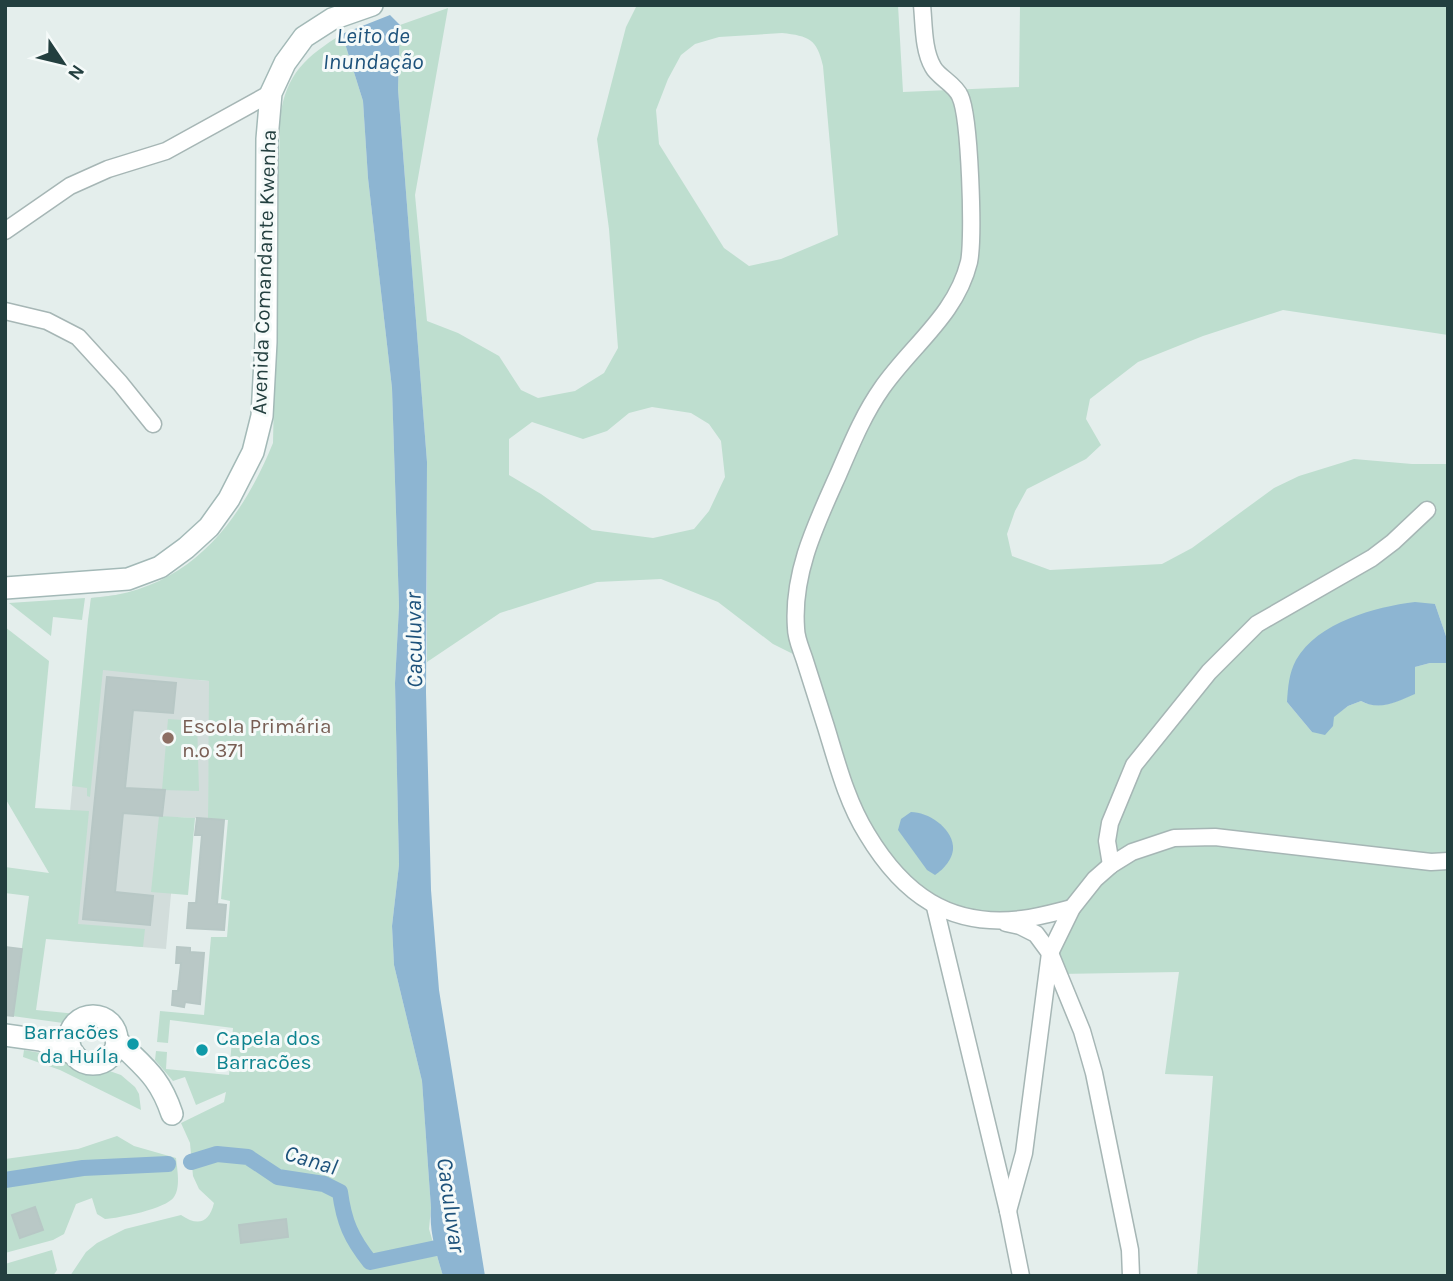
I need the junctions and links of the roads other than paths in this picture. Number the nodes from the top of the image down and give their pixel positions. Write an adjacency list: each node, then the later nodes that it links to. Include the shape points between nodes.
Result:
1 (372, 5): 3 (main road, Avenida Comandante Kwenha, via 332,19 304,37)
2 (922, 5): 11 (street, via 933,69 960,96 965,117 972,226 969,260 960,289 942,317 882,388 855,433 804,558 796,592 796,632 863,828 882,860)
3 (271, 93): 4 (street, via 166,151 69,186); 8 (main road, Avenida Comandante Kwenha, via 262,416 253,452 229,499 209,527 160,567 128,579)
4 (5, 231)
5 (5, 311): 6 (street, via 47,321 78,337)
6 (153, 424)
7 (1427, 510): 10 (street, via 1372,558 1257,624 1209,672 1133,765 1110,823)
8 (5, 587)
9 (1448, 861): 10 (street, via 1215,837 1174,838 1132,852)
10 (1111, 865): 12 (street)
11 (935, 907): 13 (street); 23 (street)
12 (1072, 908): 13 (street, via 1022,919); 14 (street)
13 (990, 920): 14 (street, via 1036,934)
14 (1050, 953): 23 (street, via 1024,1153); 25 (street, via 1094,1073 1130,1250)
15 (74, 1025): 17 (main road, via 87,1016 103,1018 114,1028); 18 (main road); 19 (main road, via 69,1039)
16 (5, 1035): 18 (main road)
17 (116, 1039): 20 (main road, via 114,1051); 21 (main road, via 151,1071)
18 (41, 1040): 19 (main road)
19 (74, 1054): 20 (main road, via 87,1063)
20 (102, 1062): 21 (main road, via 133,1070)
21 (164, 1091): 22 (main road)
22 (172, 1114)
23 (1008, 1211): 24 (street)
24 (1021, 1276)
25 (1131, 1276)

